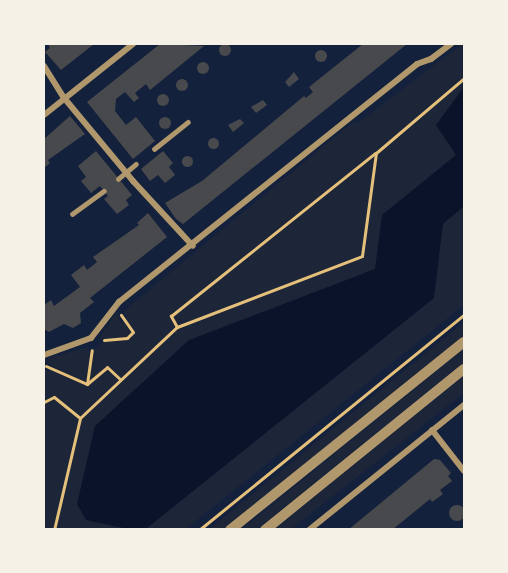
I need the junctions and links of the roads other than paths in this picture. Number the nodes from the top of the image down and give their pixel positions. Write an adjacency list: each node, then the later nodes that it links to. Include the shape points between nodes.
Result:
1 (133, 44): 4 (street)
2 (451, 44): 13 (street, via 431,59 417,63)
3 (44, 66): 4 (street)
4 (65, 99): 5 (street); 9 (street)
5 (44, 114)
6 (188, 122): 7 (lane)
7 (154, 149)
8 (136, 164): 9 (lane)
9 (125, 172): 10 (lane); 13 (street)
10 (118, 179)
11 (104, 190): 12 (lane)
12 (72, 214)
13 (193, 246): 15 (street, via 115,306 91,338)
14 (465, 342): 20 (street)
15 (44, 355)
16 (465, 369): 21 (street)
17 (465, 405): 18 (street)
18 (432, 430): 19 (street); 22 (street)
19 (465, 471)
20 (230, 530)
21 (265, 530)
22 (309, 530)

